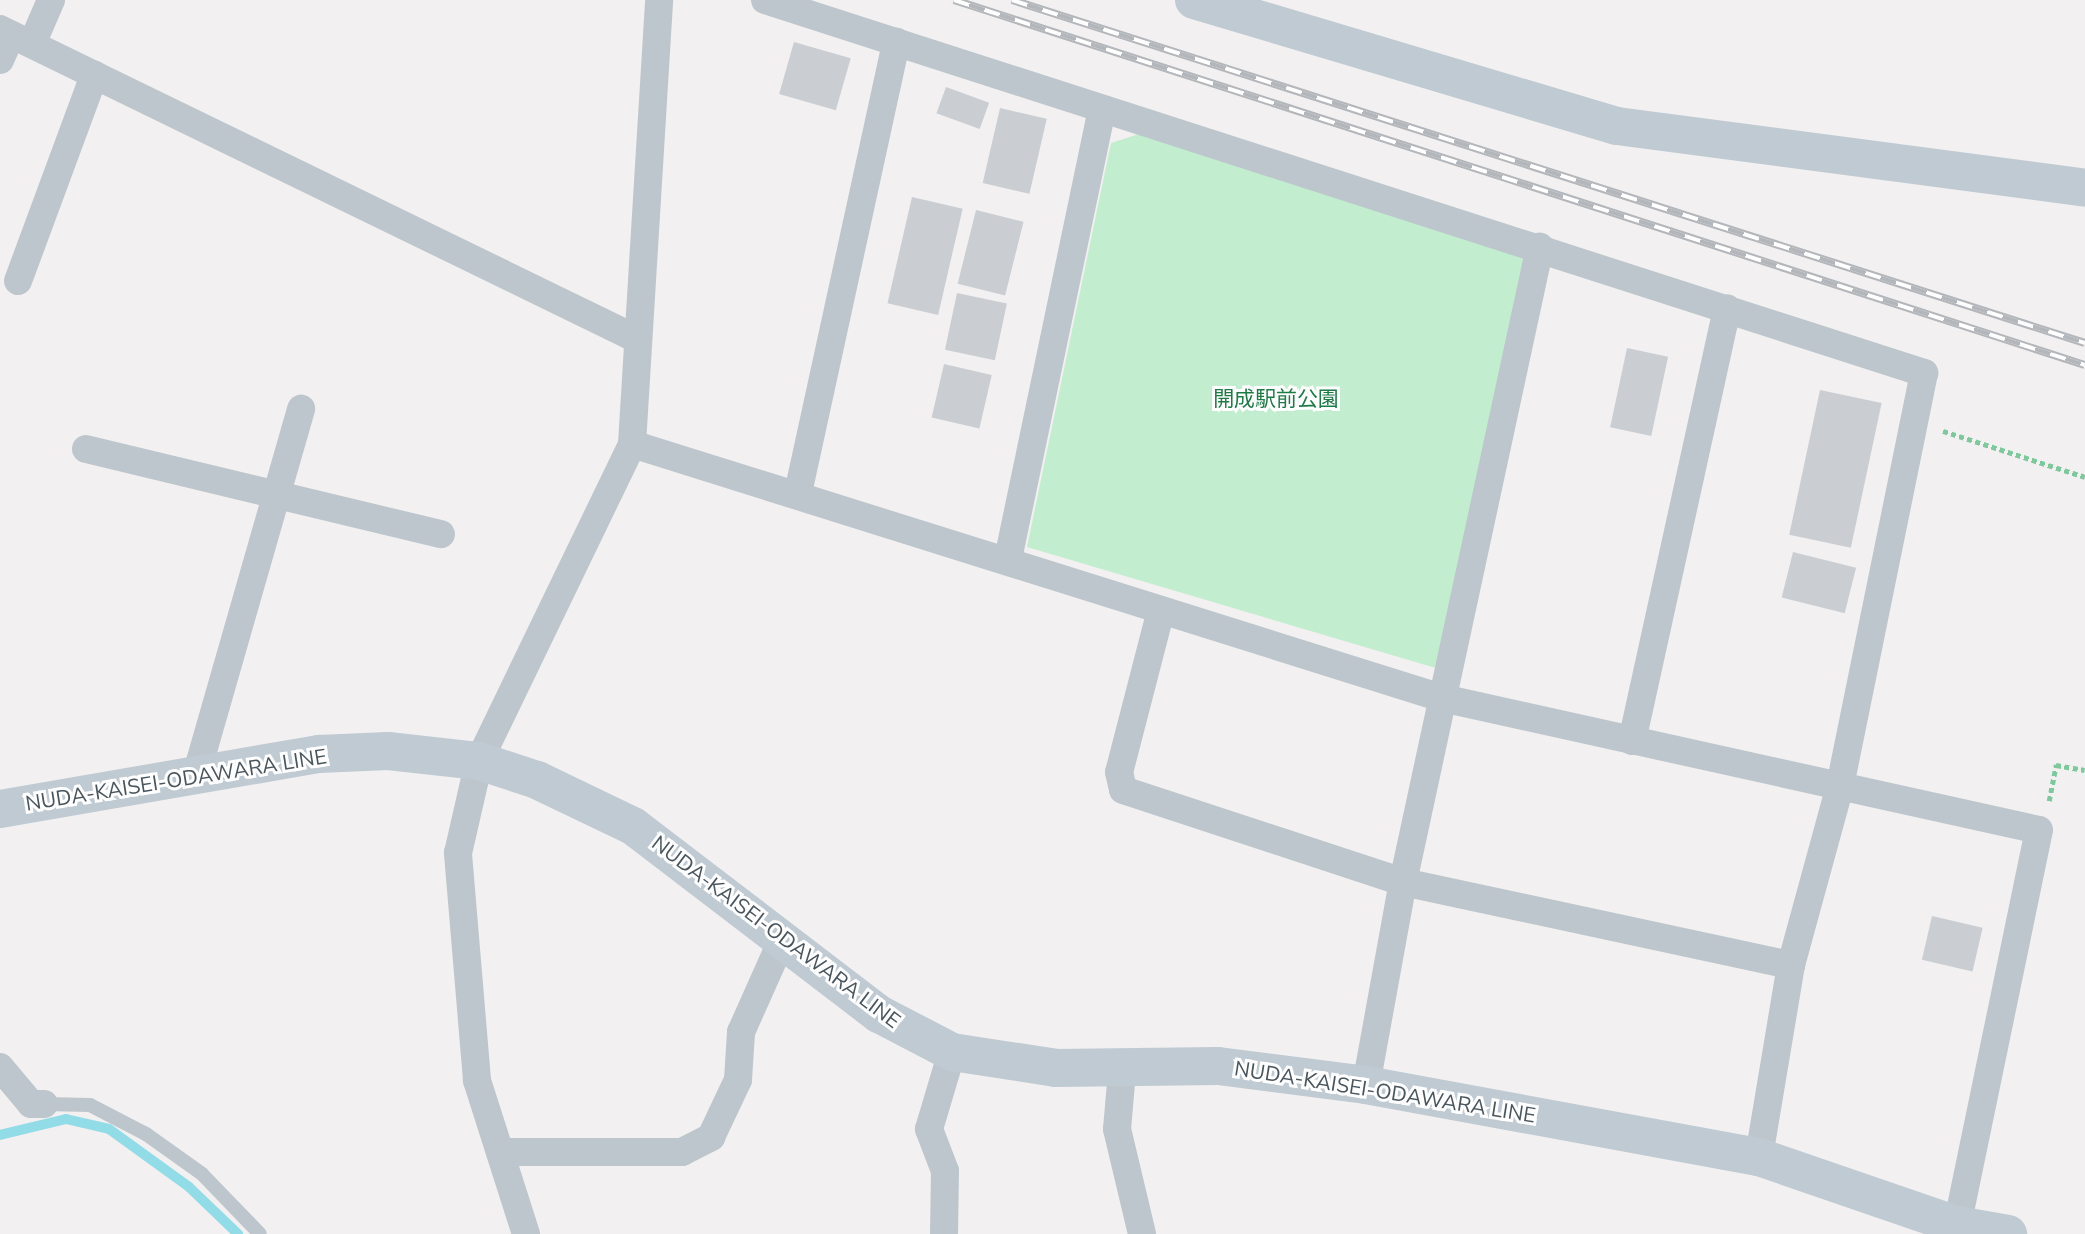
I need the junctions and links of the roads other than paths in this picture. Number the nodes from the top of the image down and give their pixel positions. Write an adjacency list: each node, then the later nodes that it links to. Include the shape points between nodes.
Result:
1 (51, 0): 5 (street)
2 (659, 0): 14 (street)
3 (765, 0): 6 (street)
4 (1194, 0): 10 (main road, via 1617,126)
5 (14, 36): 7 (street); 8 (street)
6 (896, 42): 9 (street); 18 (street)
7 (0, 60)
8 (94, 75): 12 (street); 14 (street)
9 (1102, 111): 11 (street); 21 (street)
10 (2085, 188)
11 (1539, 247): 13 (street); 23 (street)
12 (18, 281)
13 (1727, 308): 24 (street); 27 (street, via 1924,373)
14 (637, 339): 16 (street)
15 (300, 409): 19 (street)
16 (632, 444): 18 (street); 25 (street)
17 (86, 449): 19 (street)
18 (798, 494): 21 (street)
19 (275, 496): 20 (street); 26 (street)
20 (441, 534)
21 (1008, 559): 22 (street)
22 (1160, 614): 23 (street); 29 (street, via 1119,772 1123,790)
23 (1442, 698): 24 (street); 29 (street)
24 (1632, 741): 27 (street)
25 (479, 761): 26 (main road, NUDA-KAISEI-ODAWARA LINE, via 347,753); 30 (main road, NUDA-KAISEI-ODAWARA LINE, via 537,780 633,826); 37 (street, via 458,853 462,951 477,1080)
26 (197, 772): 28 (main road, NUDA-KAISEI-ODAWARA LINE)
27 (1840, 786): 31 (street); 39 (street, via 2039,830)
28 (0, 809)
29 (1403, 883): 31 (street); 35 (street)
30 (782, 940): 32 (main road, NUDA-KAISEI-ODAWARA LINE, via 880,1014); 37 (street, via 741,1032 738,1080 711,1136 682,1152)
31 (1791, 965): 38 (street)
32 (952, 1052): 34 (main road, NUDA-KAISEI-ODAWARA LINE); 42 (street, via 929,1129 945,1171)
33 (0, 1067): 36 (street, via 31,1104)
34 (1122, 1071): 35 (main road, NUDA-KAISEI-ODAWARA LINE, via 1218,1066); 43 (street, via 1117,1129)
35 (1366, 1085): 38 (main road, NUDA-KAISEI-ODAWARA LINE)
36 (44, 1104): 40 (lane, via 90,1105 146,1134 202,1174)
37 (500, 1152): 41 (street)
38 (1759, 1157): 39 (main road, NUDA-KAISEI-ODAWARA LINE)
39 (1957, 1224): 44 (main road, NUDA-KAISEI-ODAWARA LINE)
40 (260, 1234)
41 (526, 1234)
42 (944, 1234)
43 (1142, 1234)
44 (2006, 1234)

